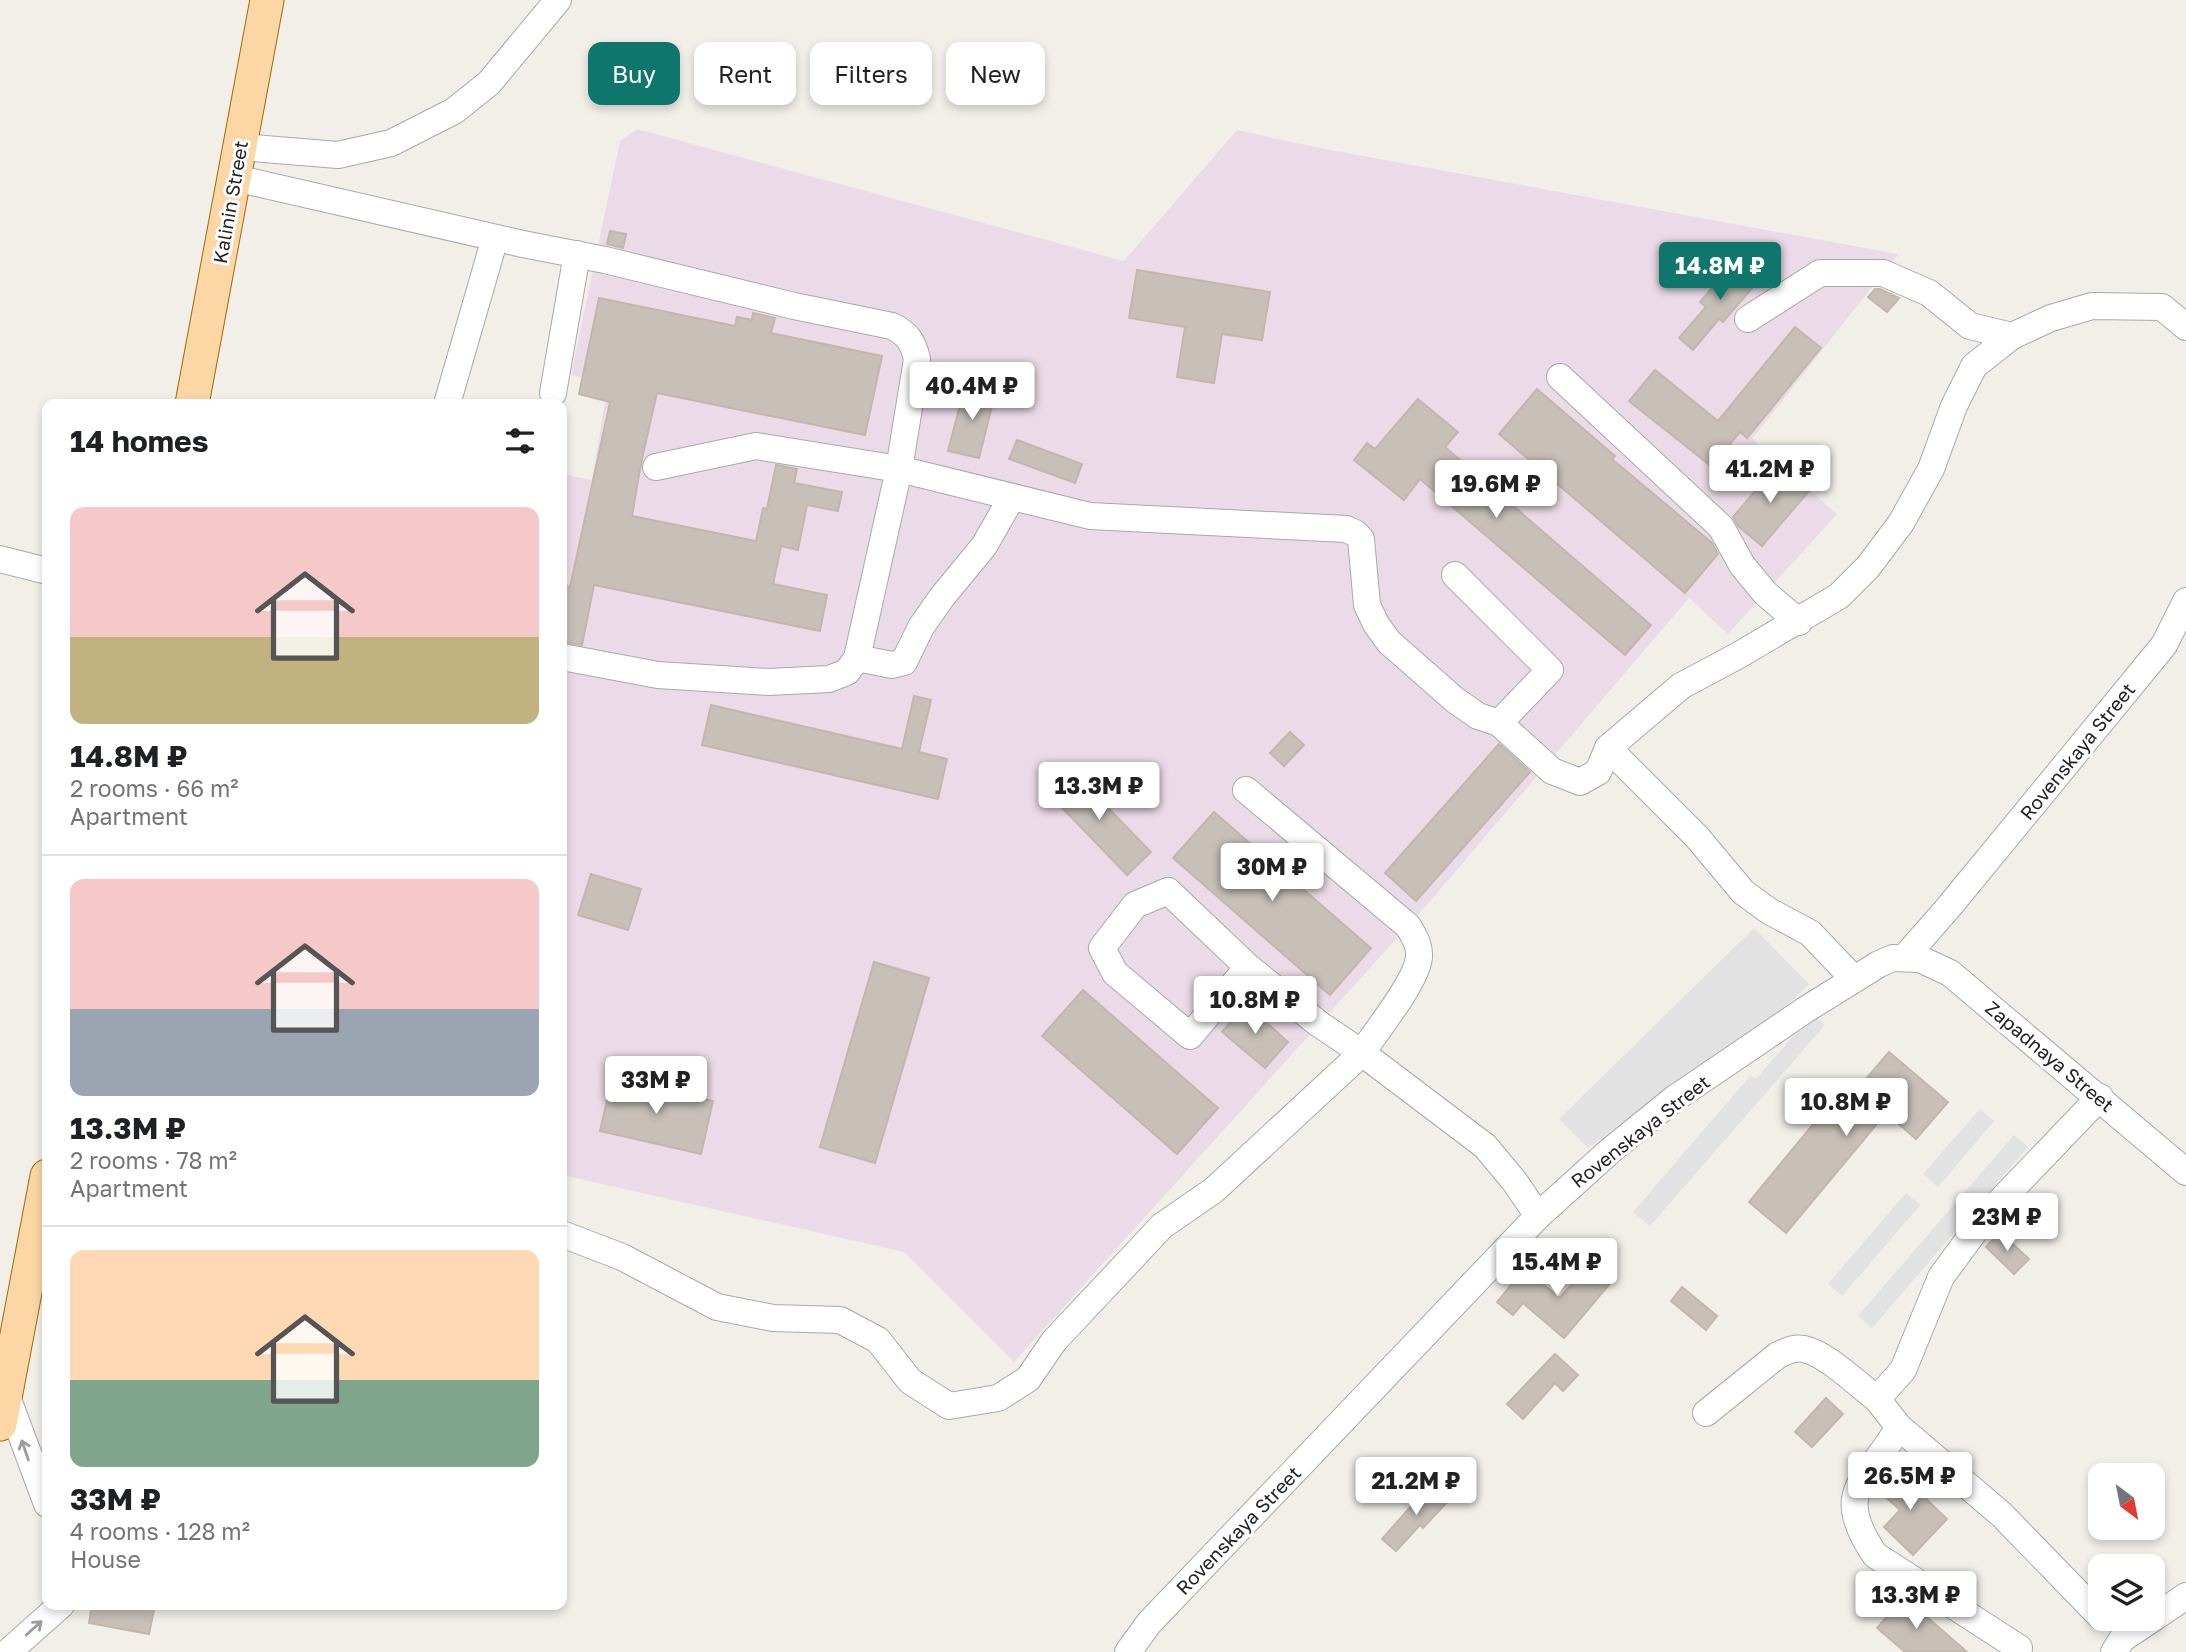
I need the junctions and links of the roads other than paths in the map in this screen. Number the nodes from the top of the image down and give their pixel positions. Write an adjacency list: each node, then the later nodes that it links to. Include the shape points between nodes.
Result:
1 (267, 0): 3 (main road, Kalinin Street)
2 (558, 0): 3 (street, via 489,83 454,111 391,143 338,155)
3 (237, 163): 4 (street); 12 (main road, Kalinin Street)
4 (495, 238): 5 (street); 13 (street)
5 (577, 254): 11 (street); 15 (street, via 904,332 914,343 917,359)
6 (2174, 307): 8 (street); 9 (street, via 2092,306)
7 (1748, 319): 9 (street, via 1820,273 1883,273 1928,293 1970,326)
8 (2186, 327)
9 (2012, 336): 21 (street, via 1975,366 1954,406 1931,469 1901,523 1839,596)
10 (1560, 377): 21 (street, via 1721,527 1742,565)
11 (553, 393)
12 (193, 399)
13 (448, 399)
14 (656, 467): 15 (street, via 756,446)
15 (899, 469): 16 (street); 23 (street)
16 (1012, 497): 23 (street, via 984,546 921,627 904,662 892,665); 24 (street, via 1118,519 1355,533 1363,547 1367,605 1376,625 1455,700 1478,716)
17 (0, 559): 18 (street)
18 (42, 570)
19 (1455, 575): 24 (street, via 1550,670)
20 (2186, 601): 27 (street, Rovenskaya Street, via 2164,645)
21 (1798, 622): 25 (street, via 1681,686)
22 (567, 658): 23 (street, via 658,675 769,682 829,679 847,672)
23 (857, 659)
24 (1499, 723): 25 (street, via 1552,772 1580,782 1598,772)
25 (1608, 748): 29 (street, via 1697,837 1743,892 1811,933)
26 (1246, 790): 30 (street, via 1408,926 1417,940 1415,973)
27 (1905, 957): 29 (street, Rovenskaya Street, via 1893,958); 31 (street, Zapadnaya Street, via 1920,958 1950,973)
28 (1248, 967): 28 (street, via 1190,1036 1115,973 1101,948 1135,905 1168,891); 30 (street)
29 (1853, 978): 34 (street, Rovenskaya Street, via 1674,1099)
30 (1362, 1053): 34 (street, via 1485,1146); 35 (street, via 1214,1190 1162,1226 1054,1341 1028,1379 998,1398 948,1406 910,1381 878,1340 840,1320 774,1318 716,1307 622,1257)
31 (2100, 1097): 32 (street, Zapadnaya Street); 36 (street, via 1985,1217 1941,1277 1903,1370)
32 (2186, 1172)
33 (42, 1202): 37 (main road)
34 (1538, 1216): 50 (street, Rovenskaya Street, via 1149,1623)
35 (567, 1236)
36 (1877, 1399): 38 (street, via 1817,1354 1791,1349); 39 (street)
37 (3, 1409): 40 (street, one-way to 37)
38 (1706, 1413)
39 (1899, 1427): 42 (street, via 2002,1515); 48 (street, via 1858,1486 1852,1507 1860,1533 1875,1555)
40 (42, 1492)
41 (2186, 1596): 44 (street)
42 (2088, 1604)
43 (55, 1610): 49 (street, one-way to 43)
44 (2165, 1610)
45 (2109, 1631): 47 (street)
46 (2137, 1631): 47 (street)
47 (2118, 1646)
48 (2019, 1648)
49 (8, 1652)
50 (1128, 1652)

